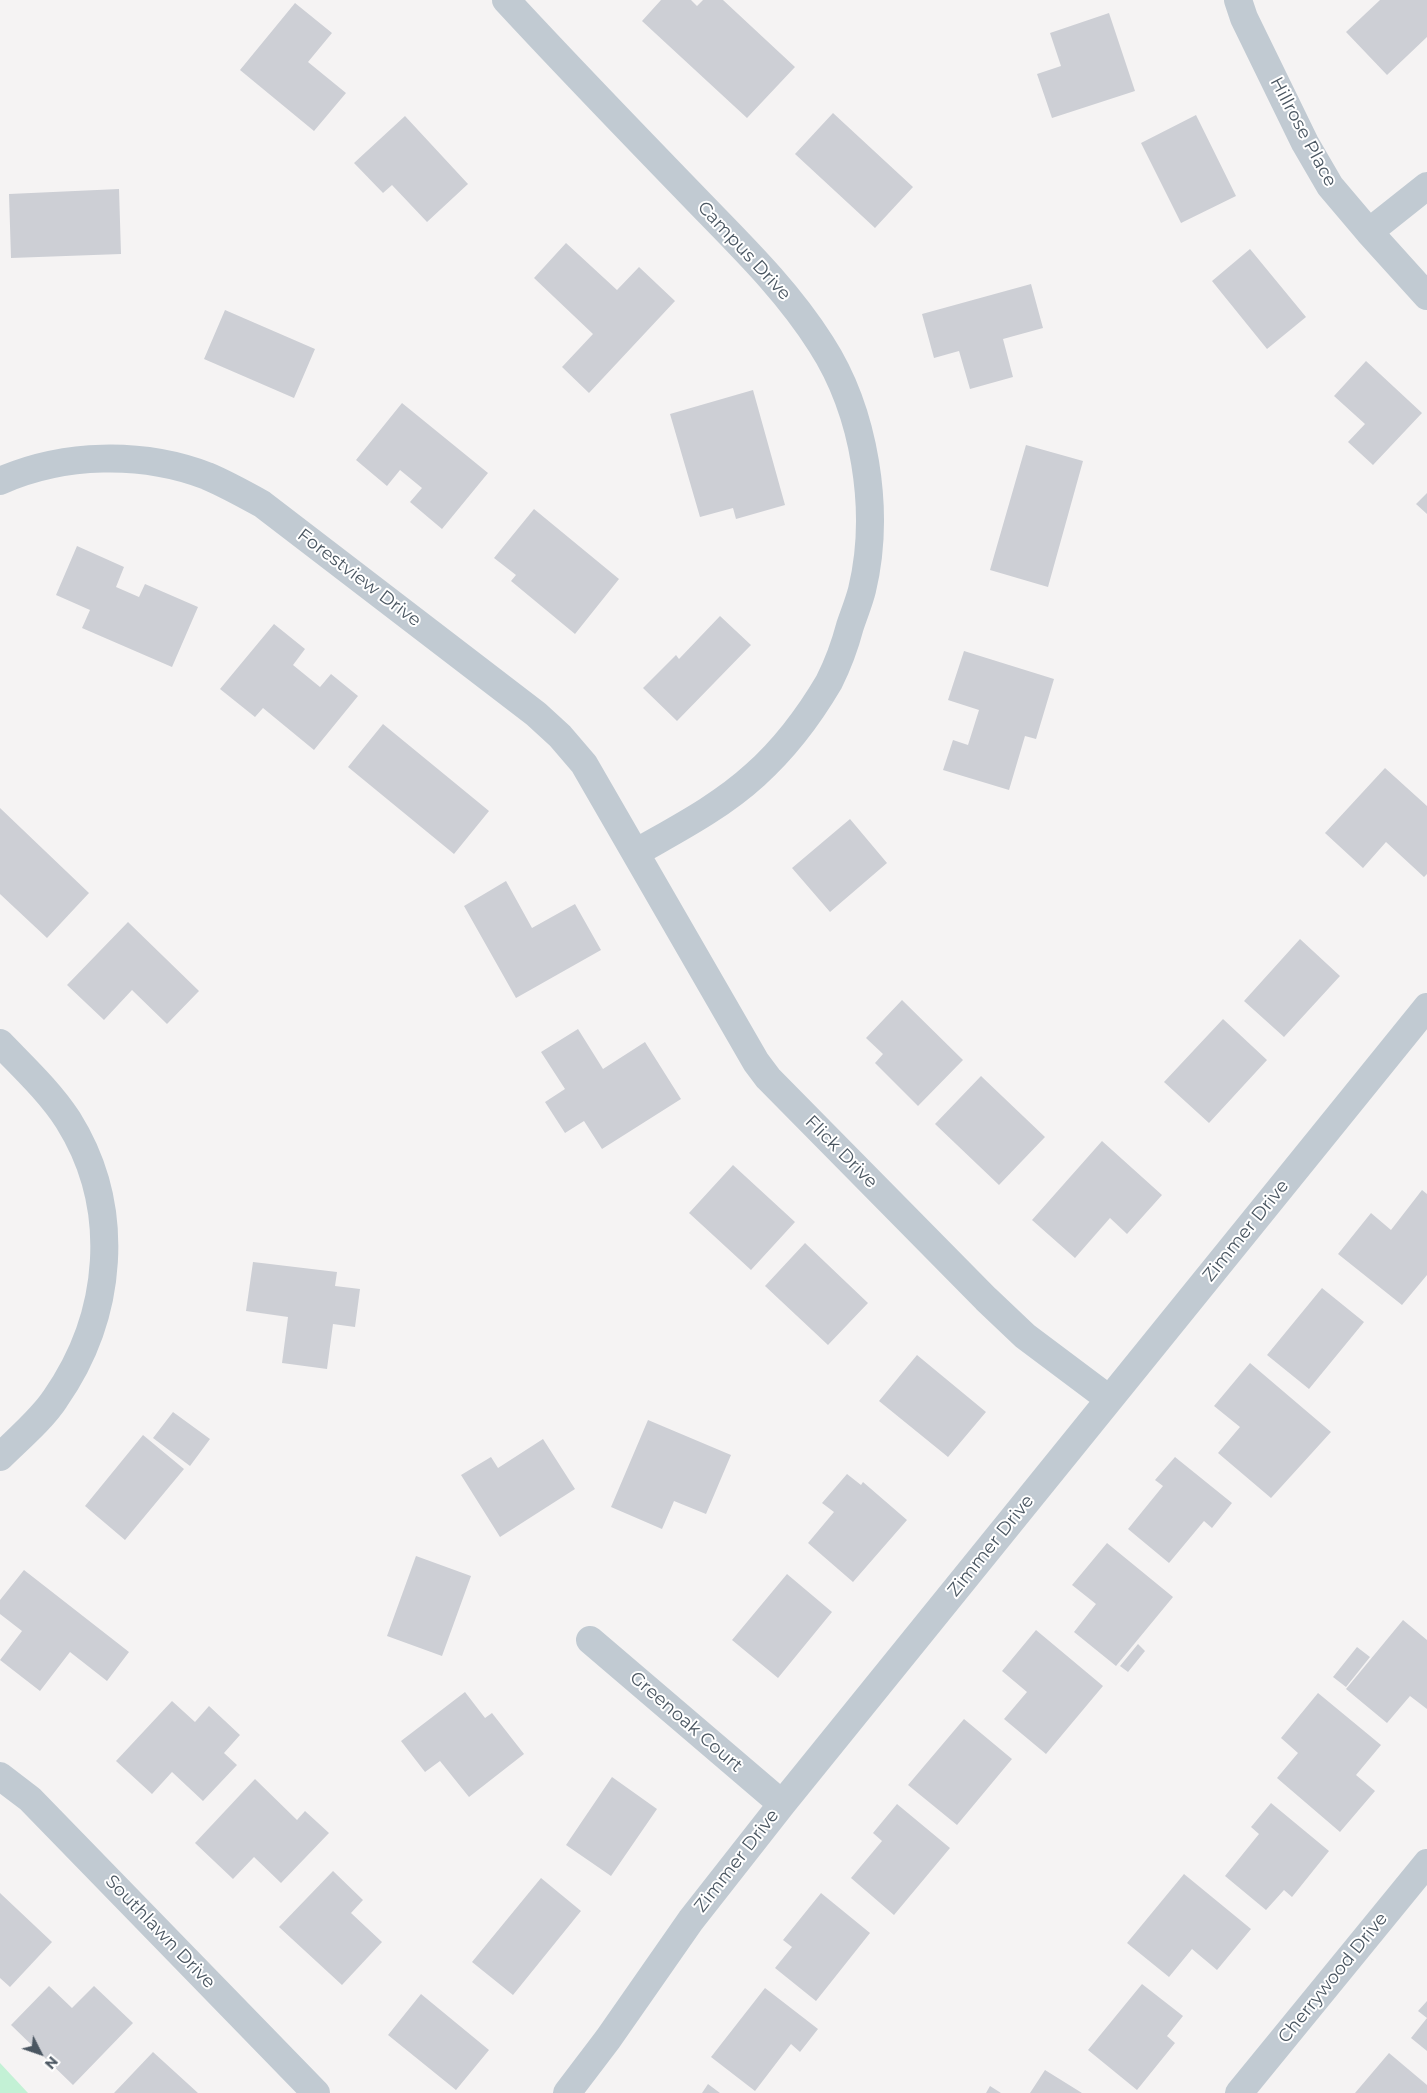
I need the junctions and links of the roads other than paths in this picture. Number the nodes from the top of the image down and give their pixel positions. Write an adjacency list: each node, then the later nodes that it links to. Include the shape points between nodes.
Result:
1 (506, 0): 7 (street, Campus Drive, via 779,285 822,344 837,372 851,405 865,464 869,524 867,560 862,590 842,654 829,681 796,732 754,776 701,816)
2 (1238, 0): 4 (street, Hillrose Place, via 1305,143 1330,186)
3 (1427, 186): 4 (street)
4 (1368, 232): 5 (street, Hillrose Place)
5 (1427, 296)
6 (0, 481): 7 (street, Forestview Drive, via 48,465 96,459 144,461 206,476 262,504 554,730 584,764)
7 (637, 852): 10 (street, Flick Drive, via 768,1078 986,1299 1026,1336)
8 (1427, 1007): 10 (street, Zimmer Drive)
9 (0, 1043): 11 (street, via 50,1096 68,1121 96,1184 105,1240 101,1292 93,1326 77,1366 54,1402)
10 (1109, 1399): 14 (street, Zimmer Drive)
11 (0, 1457)
12 (590, 1640): 14 (street, Greenoak Court)
13 (0, 1776): 16 (street, Southlawn Drive, via 30,1800)
14 (782, 1804): 17 (street, Zimmer Drive, via 691,1920)
15 (1427, 1863): 18 (street, Cherrywood Drive)
16 (316, 2093)
17 (566, 2093)
18 (1239, 2093)

